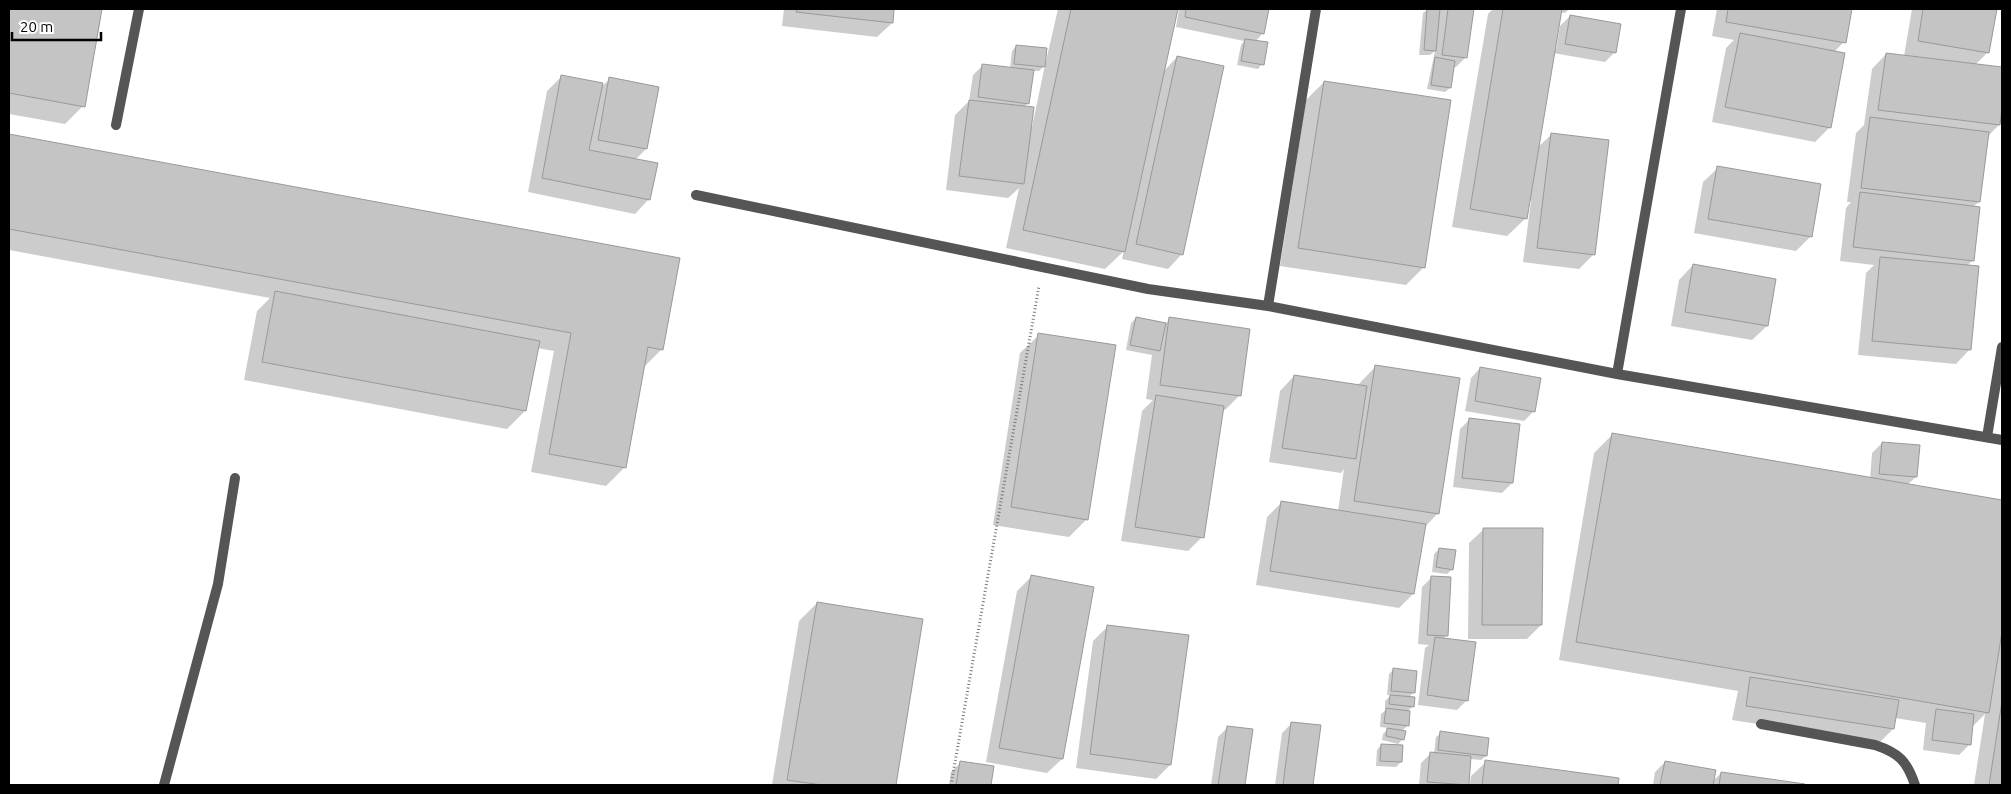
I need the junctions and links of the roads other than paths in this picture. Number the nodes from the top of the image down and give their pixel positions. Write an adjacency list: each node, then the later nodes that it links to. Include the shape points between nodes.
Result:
1 (139, 9): 4 (street)
2 (1316, 9): 6 (street)
3 (1681, 9): 8 (street)
4 (116, 125)
5 (696, 196): 6 (street, via 1148,289)
6 (1268, 306): 8 (street)
7 (2002, 347): 9 (street)
8 (1617, 374): 9 (street)
9 (1987, 437): 10 (street)
10 (2002, 440)
11 (235, 478): 13 (street, via 218,584)
12 (1762, 724): 14 (street, via 1893,751 1911,773)
13 (164, 785)
14 (1915, 785)

